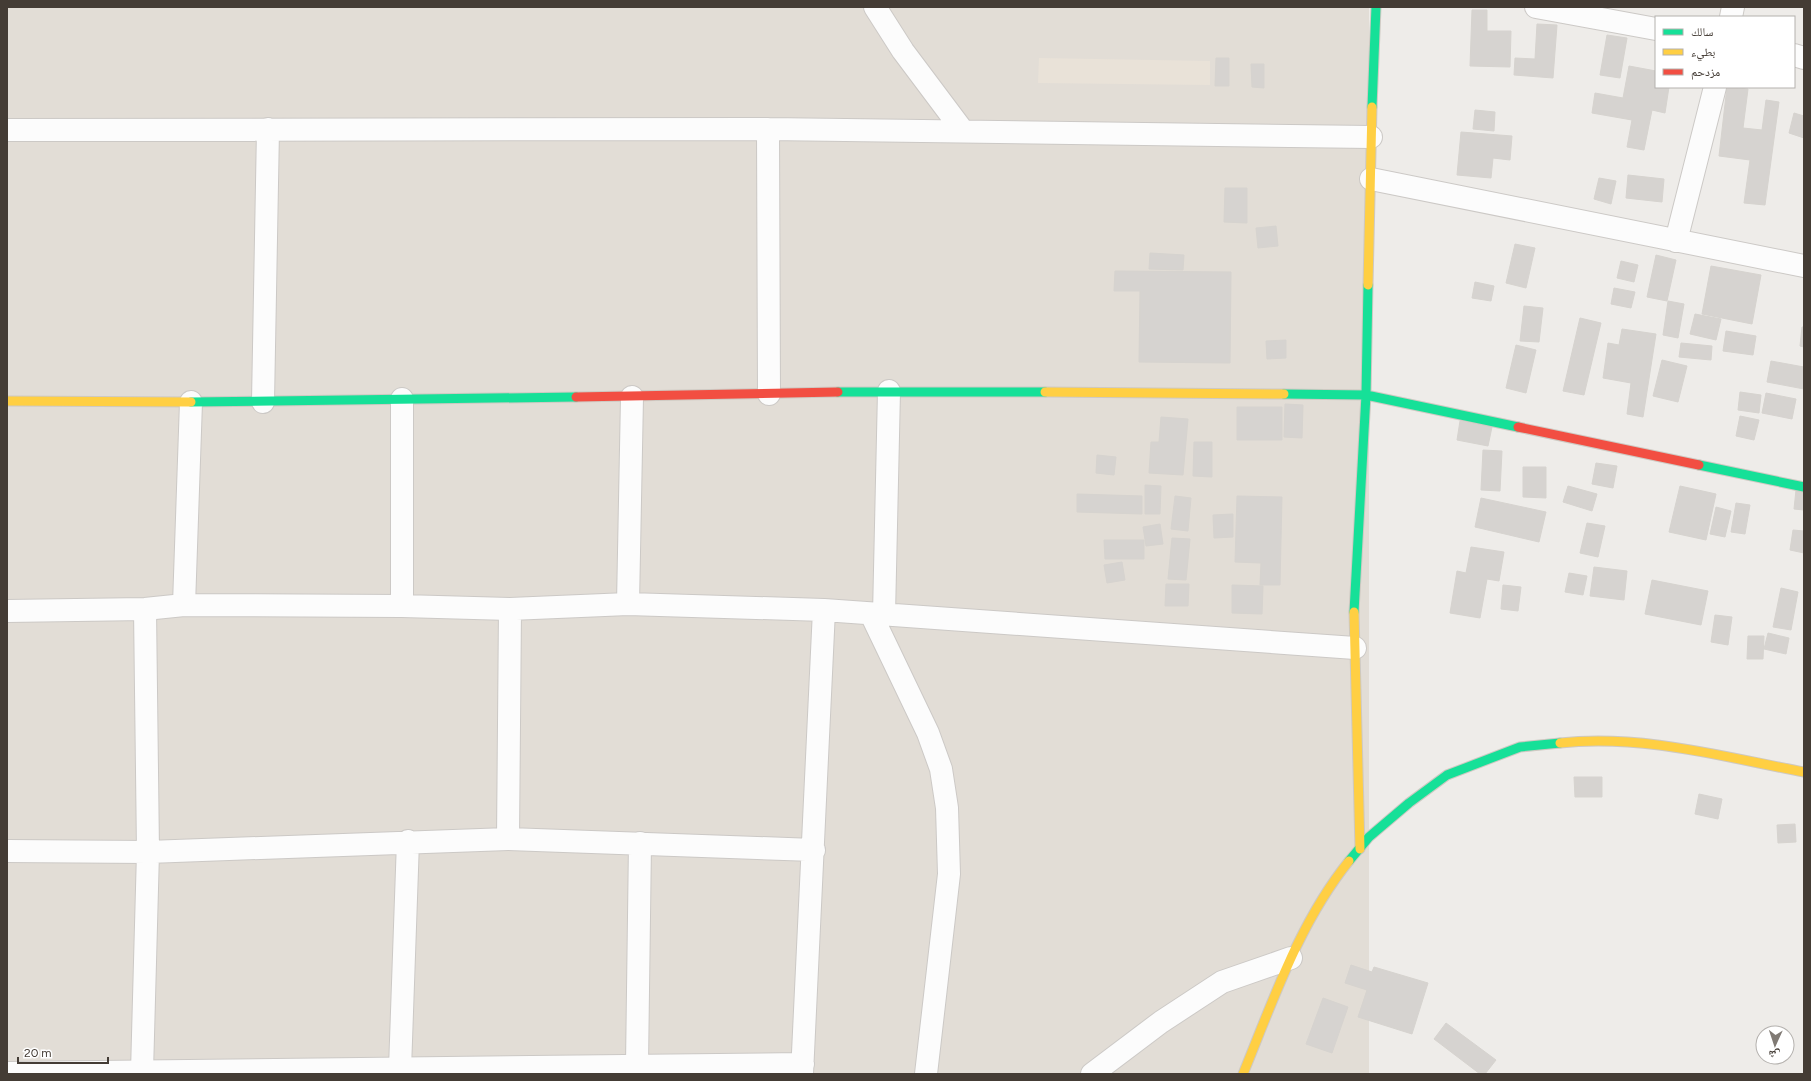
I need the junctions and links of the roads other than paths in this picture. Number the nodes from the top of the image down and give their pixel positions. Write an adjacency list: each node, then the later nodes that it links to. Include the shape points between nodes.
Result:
1 (875, 7): 9 (street, via 903,51)
2 (1376, 7): 10 (street)
3 (1536, 7): 4 (street)
4 (1655, 29)
5 (1715, 88): 12 (street)
6 (268, 129): 7 (street); 8 (street); 21 (street)
7 (768, 129): 9 (street); 15 (street)
8 (7, 130)
9 (963, 131): 10 (street)
10 (1371, 137): 11 (street)
11 (1371, 179): 12 (street); 16 (street)
12 (1676, 241): 13 (street)
13 (1804, 266)
14 (889, 391): 15 (street); 16 (street); 30 (street)
15 (769, 394): 17 (street)
16 (1366, 395): 22 (street); 31 (street, via 1354,617)
17 (632, 398): 18 (street); 23 (street)
18 (402, 399): 21 (street); 25 (street)
19 (7, 401): 20 (street)
20 (191, 402): 21 (street); 24 (street)
21 (264, 402)
22 (1804, 487)
23 (628, 604): 27 (street); 28 (street)
24 (184, 605): 25 (street); 26 (street)
25 (402, 606): 27 (street)
26 (145, 609): 29 (street); 39 (street)
27 (510, 609): 33 (street)
28 (824, 610): 30 (street); 37 (street)
29 (7, 611)
30 (878, 614): 31 (street); 47 (street, via 941,769 948,808 949,874)
31 (1355, 648): 36 (street)
32 (1804, 772): 36 (street, via 1659,744 1585,740 1520,747 1447,775 1369,837)
33 (508, 839): 34 (street); 35 (street)
34 (408, 841): 39 (street); 42 (street)
35 (640, 843): 37 (street); 41 (street)
36 (1360, 849): 40 (street, via 1331,884)
37 (814, 850): 43 (street)
38 (7, 851): 39 (street)
39 (148, 852): 44 (street)
40 (1291, 958): 48 (street, via 1222,982 1161,1022); 49 (street)
41 (637, 1066): 42 (street); 43 (street)
42 (400, 1069): 45 (street)
43 (802, 1069)
44 (142, 1072): 45 (street); 46 (street)
45 (274, 1072)
46 (7, 1074)
47 (926, 1074)
48 (1092, 1074)
49 (1243, 1074)

